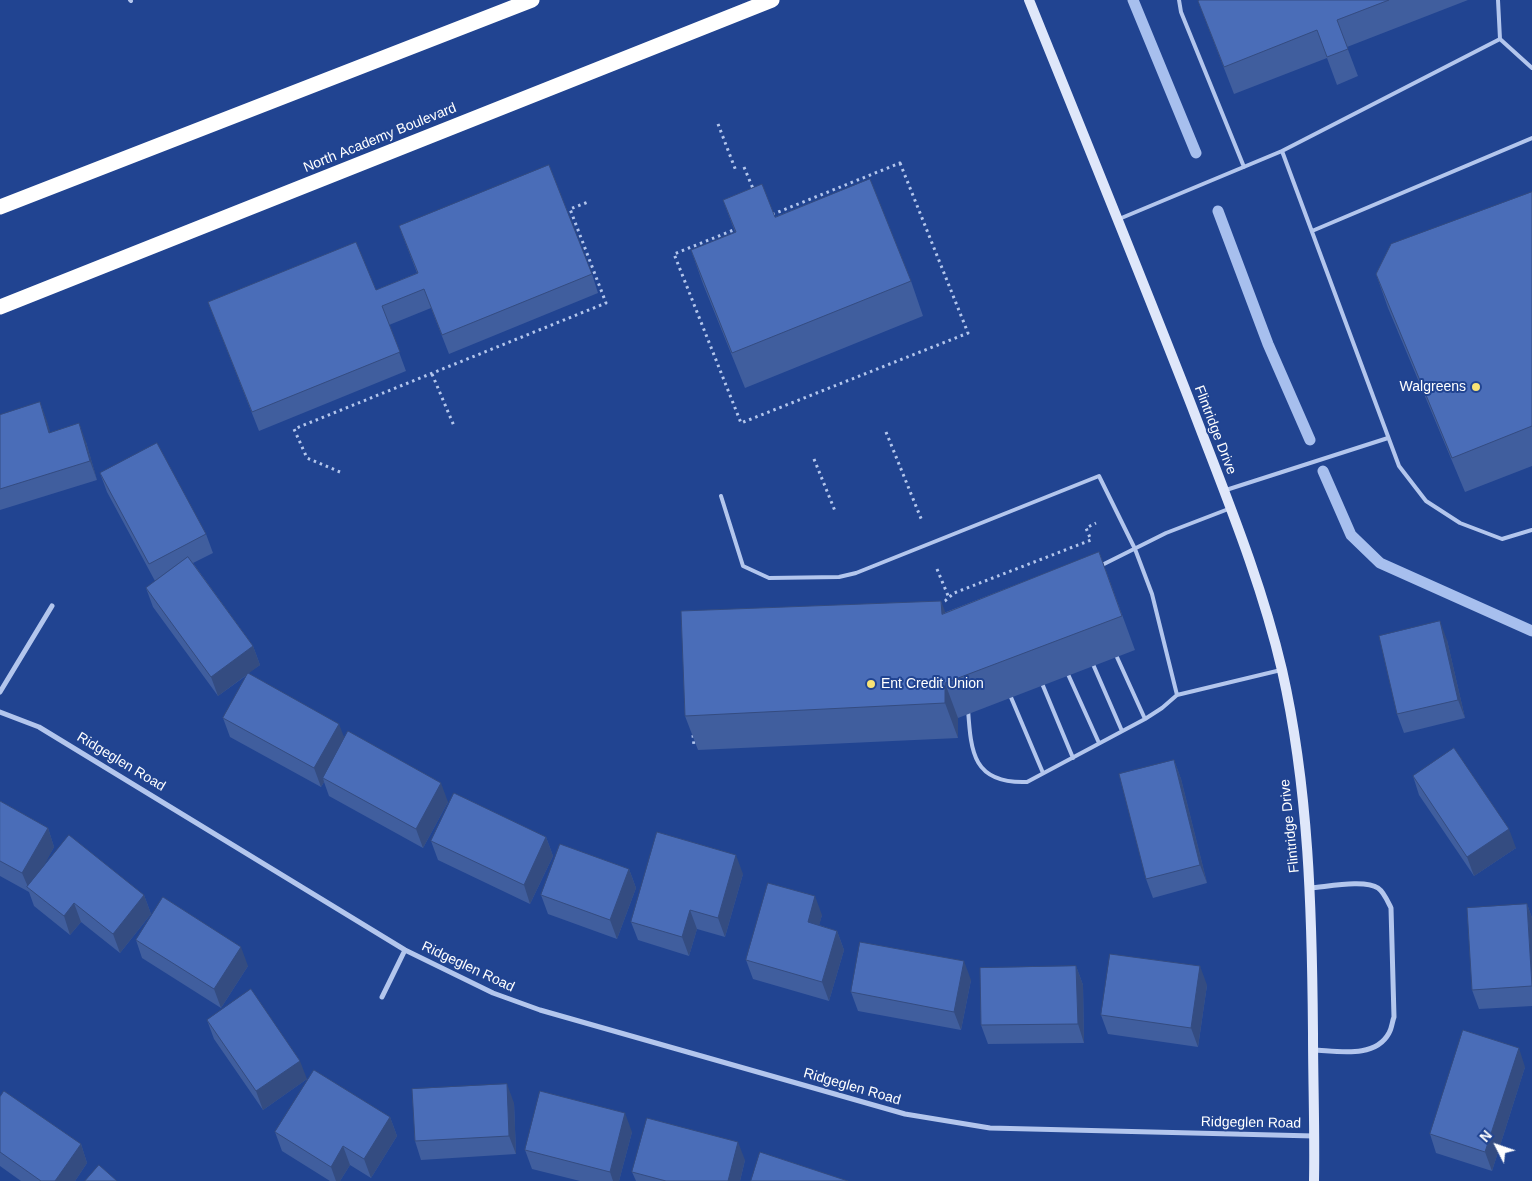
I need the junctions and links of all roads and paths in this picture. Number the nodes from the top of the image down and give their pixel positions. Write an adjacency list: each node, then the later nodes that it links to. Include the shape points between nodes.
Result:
1 (532, 0): 16 (highway)
2 (772, 0): 21 (highway, North Academy Boulevard)
3 (1029, 0): 19 (street, Flintridge Drive)
4 (1179, 0): 12 (lane)
5 (1498, 0): 6 (lane)
6 (1500, 39): 7 (lane); 10 (lane)
7 (1532, 68)
8 (718, 124): 13 (path)
9 (1532, 138): 20 (lane)
10 (1282, 151): 12 (lane); 20 (lane)
11 (744, 167): 14 (path)
12 (1244, 167): 19 (lane)
13 (736, 171)
14 (755, 192)
15 (588, 202): 22 (path, via 570,209 606,303)
16 (0, 207)
17 (762, 209): 18 (path)
18 (765, 217): 18 (path, via 900,163 968,333 741,423 674,254)
19 (1117, 219): 28 (street, Flintridge Drive)
20 (1312, 232): 25 (lane)
21 (0, 307)
22 (432, 374): 23 (path); 27 (path, via 294,429 307,458)
23 (454, 426)
24 (886, 432): 32 (path)
25 (1388, 438): 28 (lane); 34 (lane, via 1399,466 1426,500 1460,523 1502,539)
26 (814, 459): 31 (path)
27 (340, 472)
28 (1224, 490): 30 (street, Flintridge Drive)
29 (721, 496): 35 (lane, via 743,566 769,578 839,577 856,573 1099,476)
30 (1230, 508): 35 (lane); 44 (street, Flintridge Drive)
31 (835, 511)
32 (922, 521)
33 (1096, 523): 38 (path, via 1086,528 1091,540 954,593)
34 (1532, 530)
35 (1135, 549): 36 (lane); 48 (lane, via 1152,594)
36 (1095, 568)
37 (937, 569): 38 (path)
38 (949, 598): 39 (path)
39 (936, 605)
40 (52, 606): 46 (street)
41 (1112, 646): 51 (lane)
42 (1091, 661): 53 (lane)
43 (1062, 663): 54 (lane)
44 (1282, 670): 48 (lane); 58 (street, Flintridge Drive, via 1303,802)
45 (1040, 679): 56 (lane)
46 (0, 692)
47 (1010, 693): 57 (lane)
48 (1177, 695): 51 (lane)
49 (967, 700): 57 (lane, via 970,737 981,768 995,778 1012,783 1027,782)
50 (0, 712): 59 (street, Ridgeglen Road, via 39,727)
51 (1145, 718): 53 (lane)
52 (693, 727): 55 (path)
53 (1122, 731): 54 (lane)
54 (1098, 743): 56 (lane)
55 (694, 746)
56 (1073, 758): 57 (lane)
57 (1043, 774)
58 (1310, 888): 61 (street, Flintridge Drive); 61 (street, Flintridge Drive, via 1367,884 1379,888 1386,898 1391,908 1394,1017 1390,1032 1367,1052)
59 (405, 950): 60 (street, Ridgeglen Road); 62 (street, Ridgeglen Road, via 494,993 540,1010 905,1114 990,1128)
60 (382, 997)
61 (1313, 1050): 62 (street, Flintridge Drive)
62 (1315, 1136): 63 (street, Flintridge Drive)
63 (1314, 1181)

